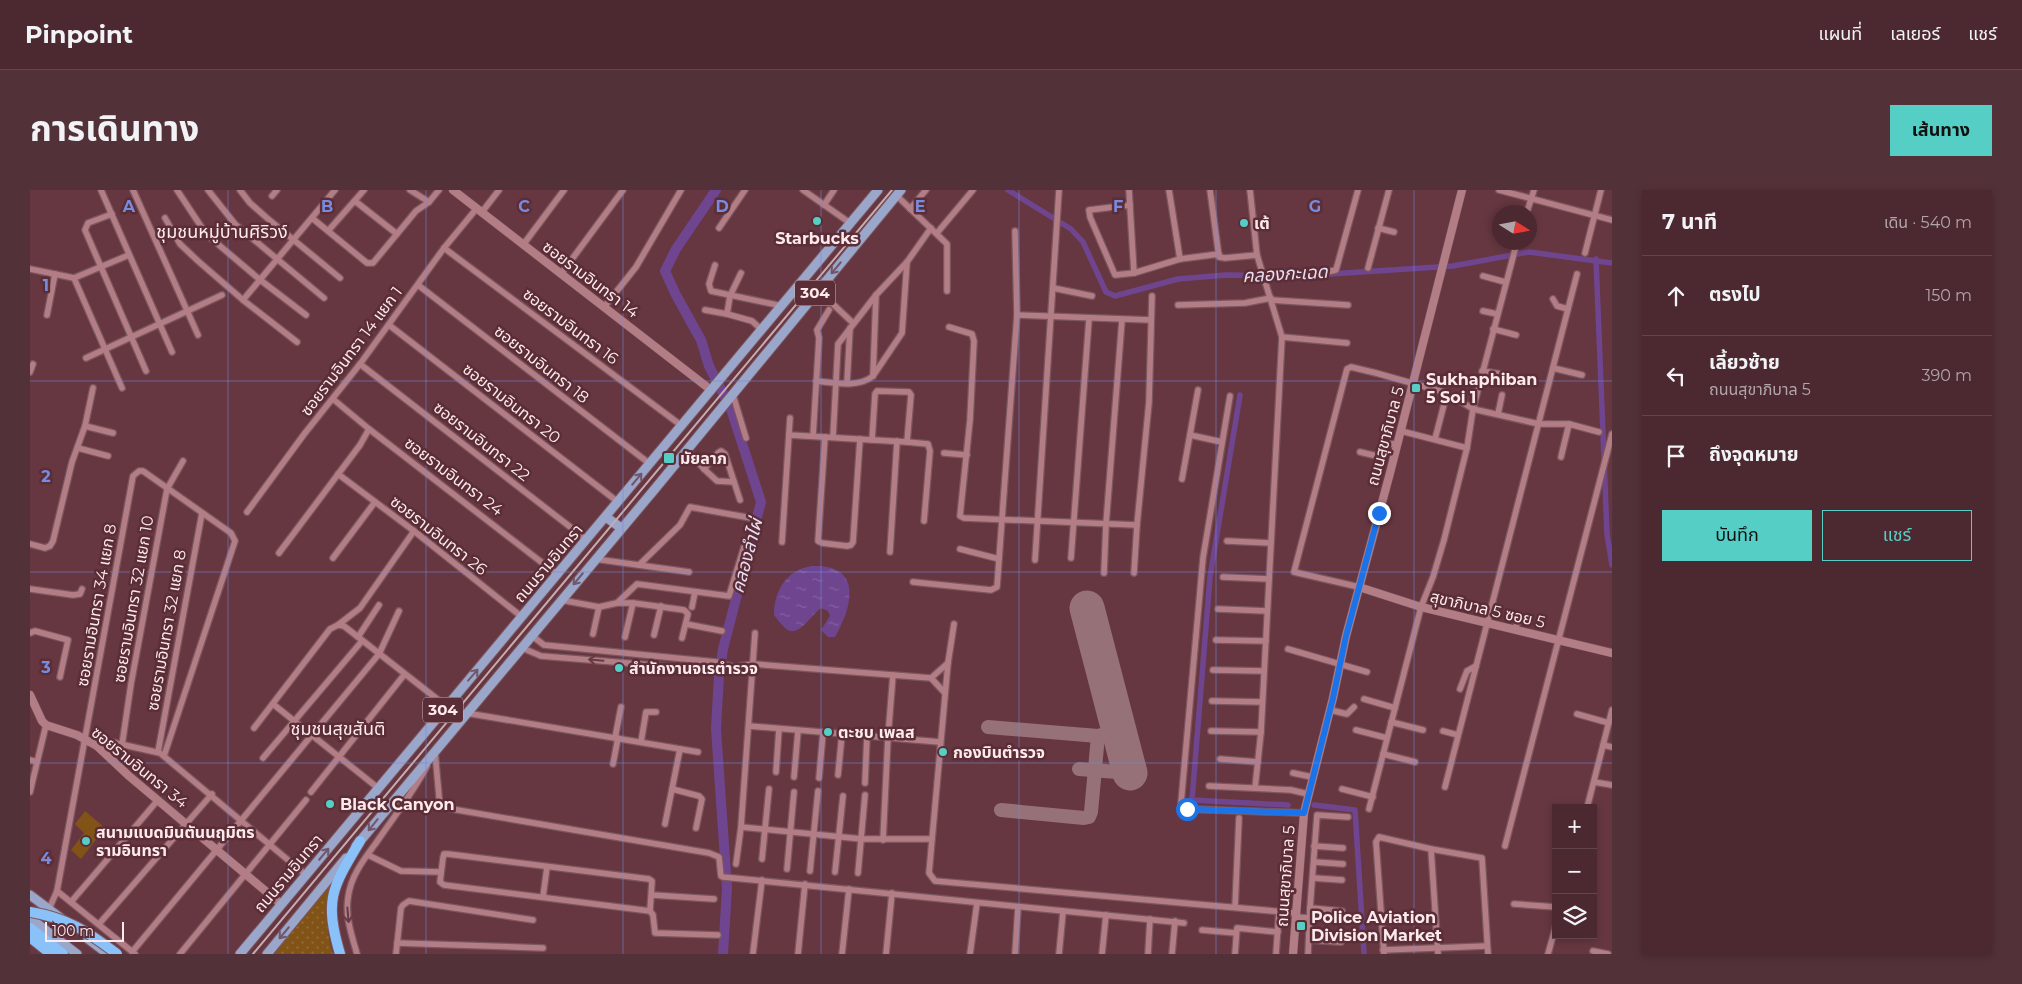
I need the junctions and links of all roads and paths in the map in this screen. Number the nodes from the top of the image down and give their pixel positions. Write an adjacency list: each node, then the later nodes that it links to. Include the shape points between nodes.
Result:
1 (100, 190): 43 (street)
2 (134, 190): 103 (street)
3 (177, 190): 81 (street, via 206,234)
4 (208, 190): 65 (street, via 235,224)
5 (240, 190): 57 (street, via 250,203)
6 (278, 190): 34 (street)
7 (336, 190): 46 (street)
8 (364, 190): 36 (street)
9 (410, 190): 37 (street)
10 (439, 190): 37 (street)
11 (453, 190): 42 (street, ซอยรามอินทรา 14)
12 (499, 190): 42 (street, ซอยรามอินทรา 14 แยก 1)
13 (564, 190): 58 (street)
14 (624, 190): 76 (street)
15 (681, 190): 97 (street, via 636,267)
16 (745, 190): 49 (street)
17 (802, 190): 38 (street)
18 (834, 190): 38 (street)
19 (878, 190): 48 (main road, ถนนรามอินทรา / 304)
20 (926, 190): 41 (street)
21 (973, 190): 55 (street)
22 (1059, 190): 84 (street)
23 (1129, 190): 39 (street)
24 (1169, 190): 66 (street)
25 (1210, 190): 62 (street)
26 (1250, 190): 63 (street)
27 (1358, 190): 73 (street, via 1336,270)
28 (1389, 190): 51 (street)
29 (1462, 190): 143 (street, ถนนสุขาภิบาล 5)
30 (1498, 190): 35 (street)
31 (1534, 190): 35 (street)
32 (1601, 190): 44 (street)
33 (898, 193): 41 (street); 85 (main road, ถนนรามอินทรา / 304, one-way to 85)
34 (272, 196)
35 (1531, 198): 40 (street); 44 (street)
36 (355, 201): 52 (street); 56 (street)
37 (429, 202): 56 (street)
38 (824, 205): 48 (street)
39 (1130, 205): 72 (street); 72 (street, via 1089,210 1114,274)
40 (1529, 205)
41 (910, 209): 50 (street)
42 (480, 210): 58 (street, ซอยรามอินทรา 14); 59 (street, ซอยรามอินทรา 14 แยก 1)
43 (112, 214): 64 (street); 69 (street, via 86,226 85,230)
44 (1594, 216): 47 (street); 61 (street)
45 (165, 218): 95 (street, via 180,244)
46 (312, 218): 52 (street); 57 (street)
47 (1612, 220)
48 (850, 223): 98 (main road, ถนนรามอินทรา / 304)
49 (719, 228)
50 (931, 228): 55 (street); 67 (street)
51 (1378, 228): 54 (street); 70 (street)
52 (328, 231): 56 (street, via 370,264)
53 (1015, 231): 109 (street)
54 (1394, 232)
55 (937, 233): 86 (street, via 947,244)
56 (397, 234)
57 (293, 239): 65 (street); 80 (street)
58 (523, 245): 76 (street, ซอยรามอินทรา 14)
59 (444, 248): 83 (street, ซอยรามอินทรา 14 แยก 1); 159 (street, ซอยรามอินทรา 16)
60 (1515, 250): 82 (street)
61 (1585, 253)
62 (1219, 254): 63 (street, via 1225,258); 66 (street)
63 (1257, 254): 93 (street)
64 (129, 255): 69 (street); 115 (street)
65 (276, 258): 81 (street); 92 (street)
66 (1180, 258): 72 (street)
67 (907, 262): 87 (street); 139 (street, via 902,333)
68 (715, 265): 89 (street, via 709,288)
69 (101, 267): 79 (street); 124 (street)
70 (1368, 268)
71 (30, 269): 75 (street)
72 (1134, 272)
73 (1327, 272)
74 (741, 273): 89 (street)
75 (55, 274): 79 (street); 107 (street)
76 (561, 274): 97 (street, ซอยรามอินทรา 14)
77 (1577, 274): 102 (street)
78 (1484, 276): 82 (street)
79 (74, 278): 128 (street)
80 (340, 278)
81 (259, 279): 95 (street); 108 (street)
82 (1505, 282): 106 (street)
83 (418, 285): 116 (street, ซอยรามอินทรา 14 แยก 1); 187 (street, ซอยรามอินทรา 18)
84 (1054, 288): 90 (street); 110 (street)
85 (818, 290): 117 (street); 121 (main road, ถนนรามอินทรา / 304)
86 (947, 292)
87 (876, 294): 117 (street); 139 (street)
88 (222, 295): 103 (street)
89 (730, 296): 98 (street); 105 (street)
90 (1092, 296)
91 (1152, 296): 113 (street)
92 (324, 298)
93 (1271, 299): 96 (street); 99 (street); 125 (street)
94 (1553, 299): 102 (street, via 1557,306)
95 (242, 300): 126 (street)
96 (1178, 305)
97 (605, 306): 146 (street, ซอยรามอินทรา 14)
98 (782, 306): 114 (main road, ถนนรามอินทรา / 304)
99 (1348, 306)
100 (705, 310): 105 (street)
101 (829, 310): 140 (street, via 817,330)
102 (1568, 310): 133 (street)
103 (188, 311): 115 (street); 122 (street)
104 (1484, 311): 106 (street)
105 (727, 314): 120 (street, via 752,320)
106 (1497, 314): 119 (street)
107 (47, 315)
108 (306, 315)
109 (1017, 315): 110 (street); 201 (street)
110 (1052, 318): 111 (street); 202 (street)
111 (1089, 319): 112 (street); 203 (street)
112 (1122, 320): 113 (street); 204 (street)
113 (1152, 320): 205 (street, via 1149,402)
114 (769, 322): 120 (main road, ถนนรามอินทรา / 304); 121 (main road)
115 (160, 324): 124 (street); 129 (street)
116 (389, 325): 132 (street, ซอยรามอินทรา 14 แยก 1); 195 (street, ซอยรามอินทรา 20)
117 (851, 325): 141 (street, via 838,344); 142 (street)
118 (949, 327): 183 (street, via 974,337)
119 (1493, 329): 123 (street); 135 (street)
120 (762, 330): 146 (main road, ถนนรามอินทรา / 304)
121 (782, 333): 152 (main road, ถนนรามอินทรา / 304)
122 (198, 335)
123 (1516, 335)
124 (133, 337): 128 (street); 134 (street)
125 (1282, 337): 127 (street); 211 (street)
126 (298, 342)
127 (1348, 343)
128 (105, 349): 130 (street); 145 (street)
129 (172, 352)
130 (86, 358)
131 (33, 364): 136 (street)
132 (360, 364): 151 (street, ซอยรามอินทรา 14 แยก 1); 208 (street, ซอยรามอินทรา 22)
133 (1553, 368): 138 (street); 156 (street)
134 (146, 371)
135 (1482, 371): 137 (street); 153 (street)
136 (30, 372)
137 (1501, 374)
138 (1582, 375)
139 (874, 376): 142 (street, via 859,383)
140 (816, 381): 141 (street); 167 (street)
141 (836, 383): 142 (street); 169 (street)
142 (847, 383)
143 (1414, 383): 148 (street); 161 (street, ถนนสุขาภิบาล 5); 230 (street, via 1351,367 1347,369 1294,572)
144 (93, 388): 158 (street)
145 (122, 388)
146 (713, 388): 159 (main road, ถนนรามอินทรา / 304)
147 (1198, 390): 165 (street)
148 (1448, 393): 153 (street); 173 (street)
149 (1502, 394): 154 (street)
150 (1230, 396): 176 (street)
151 (333, 399): 160 (street, ซอยรามอินทรา 24); 196 (street, ซอยรามอินทรา 14 แยก 1)
152 (729, 399): 170 (street); 180 (main road, ถนนรามอินทรา / 304)
153 (1473, 408): 154 (street); 179 (street)
154 (1498, 414): 156 (street)
155 (790, 418): 164 (street)
156 (1539, 424): 157 (street); 247 (street)
157 (1569, 424): 162 (street); 185 (street)
158 (85, 426): 163 (street); 178 (street)
159 (682, 426): 187 (main road, ถนนรามอินทรา / 304)
160 (369, 429): 189 (street); 226 (street, ซอยรามอินทรา 24)
161 (1400, 431): 173 (street); 177 (street, ถนนสุขาภิบาล 5)
162 (1599, 432)
163 (113, 433)
164 (789, 435): 167 (street); 210 (street)
165 (1190, 435): 176 (street); 190 (street)
166 (1612, 435): 262 (street)
167 (814, 436): 168 (street)
168 (825, 437): 169 (street); 171 (street, via 818,541 847,546 853,542)
169 (833, 437): 171 (street)
170 (746, 438)
171 (860, 439): 172 (street)
172 (872, 440): 174 (street); 175 (street, via 877,391 909,392)
173 (1435, 440): 179 (street)
174 (897, 441): 175 (street); 215 (street)
175 (907, 442): 200 (street, via 928,444 930,448)
176 (1222, 442): 368 (street, via 1203,558 1181,804 1187,809)
177 (1397, 444): 181 (street, via 1386,444 1377,456); 230 (street, ถนนสุขาภิบาล 5)
178 (78, 448): 184 (street); 212 (street, via 53,541 46,548)
179 (1467, 448): 240 (street, via 1444,540)
180 (687, 450): 188 (street); 206 (main road, ถนนรามอินทรา / 304)
181 (1360, 452)
182 (944, 453): 183 (street)
183 (967, 455): 201 (street, via 960,516)
184 (108, 456)
185 (1561, 457)
186 (183, 461): 192 (street, ซอยรามอินทรา 32 แยก 10)
187 (650, 464): 195 (main road, ถนนรามอินทรา / 304, one-way to 187)
188 (704, 469): 191 (street, via 717,481); 191 (street, via 718,453 723,452)
189 (338, 474): 194 (street, ซอยรามอินทรา 26); 216 (street)
190 (1182, 479)
191 (734, 482): 193 (street)
192 (167, 489): 197 (street); 318 (street, ซอยรามอินทรา 34 แยก 8, via 143,471 136,472 134,476); 321 (street, ซอยรามอินทรา 32 แยก 10)
193 (740, 500)
194 (375, 502): 207 (street, ซอยรามอินทรา 26); 217 (street)
195 (618, 502): 198 (main road, ถนนรามอินทรา / 304)
196 (247, 512)
197 (202, 513): 327 (street, ซอยรามอินทรา 32 แยก 8); 330 (street, via 231,533 236,541)
198 (606, 517): 206 (main road); 208 (main road, ถนนรามอินทรา / 304)
199 (751, 518): 222 (street, via 690,507 680,525)
200 (924, 520)
201 (1001, 520): 202 (street); 220 (street)
202 (1037, 521): 203 (street); 221 (street)
203 (1072, 522): 204 (street); 218 (street)
204 (1106, 524): 205 (street); 224 (street)
205 (1137, 525): 225 (street)
206 (621, 528): 219 (main road, ถนนรามอินทรา / 304)
207 (414, 531): 246 (street, ซอยรามอินทรา 26); 250 (street, via 360,608)
208 (587, 540): 226 (main road, ถนนรามอินทรา / 304)
209 (1227, 541): 211 (street)
210 (782, 542)
211 (1271, 543): 228 (street)
212 (30, 544)
213 (744, 547): 233 (street, via 729,596)
214 (960, 549): 220 (street)
215 (890, 552)
216 (279, 553)
217 (333, 558)
218 (1071, 558)
219 (595, 559): 222 (street); 234 (main road, ถนนรามอินทรา / 304, one-way to 234)
220 (999, 559): 229 (street, via 994,590)
221 (1035, 560)
222 (639, 565): 223 (street)
223 (689, 572)
224 (1104, 573)
225 (1134, 573)
226 (558, 574): 246 (main road, ถนนรามอินทรา / 304)
227 (1223, 577): 228 (street)
228 (1269, 579): 243 (street)
229 (913, 582)
230 (1359, 587): 240 (street, สุขาภิบาล 5 ซอย 5); 270 (street, ถนนสุขาภิบาล 5)
231 (30, 589): 232 (street, via 73,595 80,594)
232 (82, 589)
233 (695, 592): 235 (street, via 637,584); 241 (street)
234 (561, 600): 239 (street); 256 (main road, ถนนรามอินทรา / 304)
235 (617, 603): 236 (street); 239 (street)
236 (633, 603): 238 (street); 258 (street)
237 (379, 605): 260 (street)
238 (661, 606): 248 (street, via 687,611); 257 (street)
239 (599, 607): 255 (street)
240 (1421, 607): 247 (street, สุขาภิบาล 5 ซอย 5); 291 (street)
241 (692, 608)
242 (1218, 609): 243 (street)
243 (1267, 611): 263 (street)
244 (399, 612): 267 (street)
245 (1520, 616): 251 (street)
246 (522, 618): 288 (main road, ถนนรามอินทรา / 304, one-way to 246)
247 (1488, 622): 251 (street, สุขาภิบาล 5 ซอย 5); 272 (street)
248 (686, 624): 252 (street); 259 (street)
249 (954, 624): 268 (street)
250 (341, 626): 260 (street); 286 (street, via 330,629)
251 (1515, 629): 262 (street, สุขาภิบาล 5 ซอย 5)
252 (722, 631)
253 (30, 633): 278 (street, via 68,640)
254 (755, 633): 269 (street)
255 (593, 634)
256 (531, 635): 264 (main road, ถนนรามอินทรา / 304); 271 (street, via 544,645)
257 (654, 635)
258 (625, 637)
259 (682, 638)
260 (360, 639): 267 (street); 297 (street)
261 (1216, 640): 263 (street)
262 (1558, 640): 266 (street, สุขาภิบาล 5 ซอย 5); 386 (street)
263 (1266, 641): 274 (street)
264 (522, 646): 271 (street, one-way to 264, via 541,656); 295 (main road, ถนนรามอินทรา / 304)
265 (1288, 649): 270 (street)
266 (1612, 653)
267 (378, 654): 276 (street); 312 (street)
268 (948, 663): 279 (street); 281 (street)
269 (753, 664): 271 (street); 277 (street); 301 (street)
270 (1339, 665): 275 (street); 292 (street, ถนนสุขาภิบาล 5)
271 (719, 666)
272 (1476, 666): 280 (street, via 1467,671); 313 (street)
273 (1213, 670): 274 (street)
274 (1264, 672): 285 (street)
275 (1367, 672)
276 (404, 674): 288 (street); 331 (street)
277 (893, 675): 279 (street); 315 (street)
278 (60, 677)
279 (931, 678): 281 (street)
280 (1460, 689)
281 (945, 692): 320 (street)
282 (30, 695): 287 (street)
283 (1364, 699): 291 (street)
284 (1212, 701): 285 (street)
285 (1262, 702): 309 (street)
286 (273, 704): 297 (street); 302 (street)
287 (32, 706): 300 (street)
288 (446, 706): 350 (main road, ถนนรามอินทรา / 304)
289 (621, 707): 316 (street)
290 (1354, 707): 292 (street, via 1347,714)
291 (1396, 708): 298 (street)
292 (1330, 710): 343 (street, ถนนสุขาภิบาล 5)
293 (1612, 710): 299 (street)
294 (656, 712): 319 (street, via 646,712)
295 (466, 713): 316 (street); 326 (main road, ถนนรามอินทรา / 304)
296 (1577, 714): 299 (street)
297 (295, 722): 312 (street); 332 (street)
298 (1392, 722): 305 (street); 317 (street)
299 (1609, 723): 322 (street)
300 (46, 725): 318 (street, ซอยรามอินทรา 34); 335 (street)
301 (749, 726): 303 (street); 374 (street)
302 (254, 728)
303 (780, 729): 306 (street); 339 (street)
304 (1356, 730): 317 (street)
305 (1423, 730)
306 (798, 731): 310 (street); 342 (street)
307 (1211, 731): 309 (street)
308 (1443, 731): 313 (street)
309 (1261, 732): 336 (street)
310 (823, 733): 311 (street); 344 (street)
311 (842, 734): 314 (street); 341 (street)
312 (312, 735): 331 (street); 371 (street)
313 (1458, 735): 349 (street)
314 (867, 736): 315 (street); 346 (street)
315 (888, 737): 320 (street); 382 (street)
316 (617, 738): 319 (street); 338 (street)
317 (1387, 738): 329 (street)
318 (86, 739): 323 (street, ซอยรามอินทรา 34); 408 (street, ซอยรามอินทรา 34 แยก 8)
319 (641, 742): 325 (street)
320 (940, 742): 381 (street)
321 (122, 745): 323 (street, via 107,742); 327 (street)
322 (1603, 745): 324 (street); 345 (street)
323 (97, 746): 364 (street, ซอยรามอินทรา 34)
324 (1612, 747)
325 (680, 749): 328 (street); 352 (street)
326 (435, 750): 383 (main road, ถนนรามอินทรา / 304, one-way to 383); 390 (street, via 415,786); 404 (street, via 440,807 709,853 719,857 721,876)
327 (158, 752): 330 (street)
328 (698, 752)
329 (1383, 754): 337 (street); 363 (street)
330 (164, 756): 359 (street)
331 (339, 757): 350 (street); 357 (street)
332 (263, 758)
333 (1220, 759): 336 (street)
334 (30, 760): 335 (street)
335 (37, 762): 356 (street)
336 (1258, 762): 351 (street)
337 (1415, 762)
338 (613, 764)
339 (776, 772)
340 (1293, 773): 343 (street)
341 (838, 775)
342 (794, 777)
343 (1312, 777): 360 (street, ถนนสุขาภิบาล 5)
344 (819, 778)
345 (1594, 782): 347 (street); 366 (street)
346 (865, 783)
347 (1612, 785)
348 (1209, 786): 351 (street)
349 (1445, 787)
350 (378, 788): 402 (main road, ถนนรามอินทรา / 304, one-way to 350)
351 (1255, 788): 360 (street)
352 (672, 789): 373 (street); 375 (street, via 702,799)
353 (769, 789): 376 (street)
354 (1342, 789): 363 (street)
355 (818, 791): 378 (street)
356 (30, 792)
357 (311, 792)
358 (794, 792): 377 (street)
359 (212, 794): 371 (street); 372 (street)
360 (1308, 794): 368 (street, ถนนสุขาภิบาล 5)
361 (865, 795): 380 (street)
362 (843, 796): 379 (street)
363 (1372, 797): 367 (street)
364 (158, 800): 372 (street, ซอยรามอินทรา 34); 414 (street)
365 (306, 800): 384 (street)
366 (1588, 804)
367 (1369, 809)
368 (1304, 813): 429 (street, ถนนสุขาภิบาล 5)
369 (1348, 817): 385 (street, via 1317,815)
370 (1239, 818): 418 (street)
371 (242, 819): 384 (street); 389 (street)
372 (186, 824): 389 (street, ซอยรามอินทรา 34); 436 (street)
373 (665, 824)
374 (741, 827): 376 (street); 393 (street)
375 (696, 828)
376 (764, 830): 377 (street); 391 (street)
377 (790, 832): 378 (street); 396 (street)
378 (813, 833): 379 (street); 397 (street)
379 (840, 836): 380 (street); 399 (street)
380 (862, 839): 382 (street); 400 (street)
381 (932, 839): 382 (street); 418 (street, via 929,873 937,882)
382 (883, 840)
383 (360, 841): 461 (main road, ถนนรามอินทรา / 304, one-way to 461); 462 (highway, via 340,875 331,904)
384 (271, 845): 401 (street); 402 (street)
385 (1314, 846): 387 (street); 392 (street)
386 (1505, 846)
387 (1343, 848)
388 (1431, 849): 447 (street, via 1482,858); 449 (street); 451 (street, via 1377,838)
389 (217, 850): 401 (street, ซอยรามอินทรา 34); 452 (street)
390 (368, 855): 398 (street, via 401,871); 463 (street, one-way to 463, via 350,887 348,898 347,912)
391 (762, 859)
392 (1314, 862): 394 (street); 403 (street)
393 (736, 864)
394 (1343, 864)
395 (547, 867): 398 (street, via 444,854); 411 (street, via 650,879); 412 (street)
396 (787, 869)
397 (810, 871)
398 (441, 872): 412 (street, via 440,882 444,885)
399 (835, 872)
400 (858, 874)
401 (246, 875): 416 (street, ซอยรามอินทรา 34); 459 (street)
402 (306, 875): 416 (main road, ถนนรามอินทรา / 304)
403 (1313, 878): 405 (street); 421 (street)
404 (762, 880): 406 (street); 453 (street)
405 (1342, 880)
406 (805, 884): 407 (street); 465 (street)
407 (849, 888): 409 (street); 466 (street)
408 (57, 892): 414 (street); 422 (street, ซอยรามอินทรา 34 แยก 8)
409 (892, 893): 415 (street); 467 (street)
410 (30, 895): 422 (main road)
411 (652, 895): 413 (street); 423 (street)
412 (543, 898): 423 (street)
413 (714, 899)
414 (72, 902): 436 (street)
415 (977, 903): 420 (street); 468 (street)
416 (281, 904): 460 (main road, ถนนรามอินทรา / 304)
417 (1514, 904): 419 (street)
418 (1235, 907): 424 (street)
419 (1552, 907)
420 (1018, 908): 427 (street); 469 (street)
421 (1310, 908): 425 (street); 431 (street)
422 (49, 909): 457 (main road)
423 (650, 911): 441 (street, via 654,933)
424 (1279, 911): 429 (street); 439 (street)
425 (1342, 911)
426 (30, 912): 458 (highway, bridge, via 62,919)
427 (1063, 912): 428 (street); 470 (street)
428 (1106, 915): 432 (street); 471 (street)
429 (1296, 915): 431 (street); 476 (street, ถนนสุขาภิบาล 5)
430 (30, 918): 456 (main road)
431 (1310, 918): 444 (street)
432 (1150, 919): 434 (street); 472 (street)
433 (532, 920): 446 (street, via 409,901 401,908)
434 (1175, 921): 435 (street); 473 (street)
435 (1184, 923)
436 (99, 924): 452 (street)
437 (30, 928): 455 (highway)
438 (1202, 930): 440 (street)
439 (1278, 932): 440 (street, via 1237,928); 475 (street)
440 (1236, 933): 474 (street)
441 (718, 935)
442 (30, 937): 454 (highway)
443 (1552, 939): 479 (street)
444 (1308, 940): 445 (street); 477 (street)
445 (1341, 942)
446 (396, 943): 448 (street); 464 (street)
447 (1487, 946): 449 (street); 478 (street)
448 (543, 948)
449 (1438, 951): 451 (street)
450 (1593, 951): 480 (street)
451 (1384, 952)
452 (133, 953)
453 (753, 953)
454 (51, 954)
455 (63, 954)
456 (78, 954)
457 (108, 954)
458 (117, 954)
459 (180, 954)
460 (240, 954)
461 (267, 954)
462 (340, 954)
463 (357, 954)
464 (396, 954)
465 (798, 954)
466 (842, 954)
467 (886, 954)
468 (970, 954)
469 (1015, 954)
470 (1060, 954)
471 (1102, 954)
472 (1148, 954)
473 (1172, 954)
474 (1235, 954)
475 (1276, 954)
476 (1293, 954)
477 (1308, 954)
478 (1488, 954)
479 (1548, 954)
480 (1608, 954)

